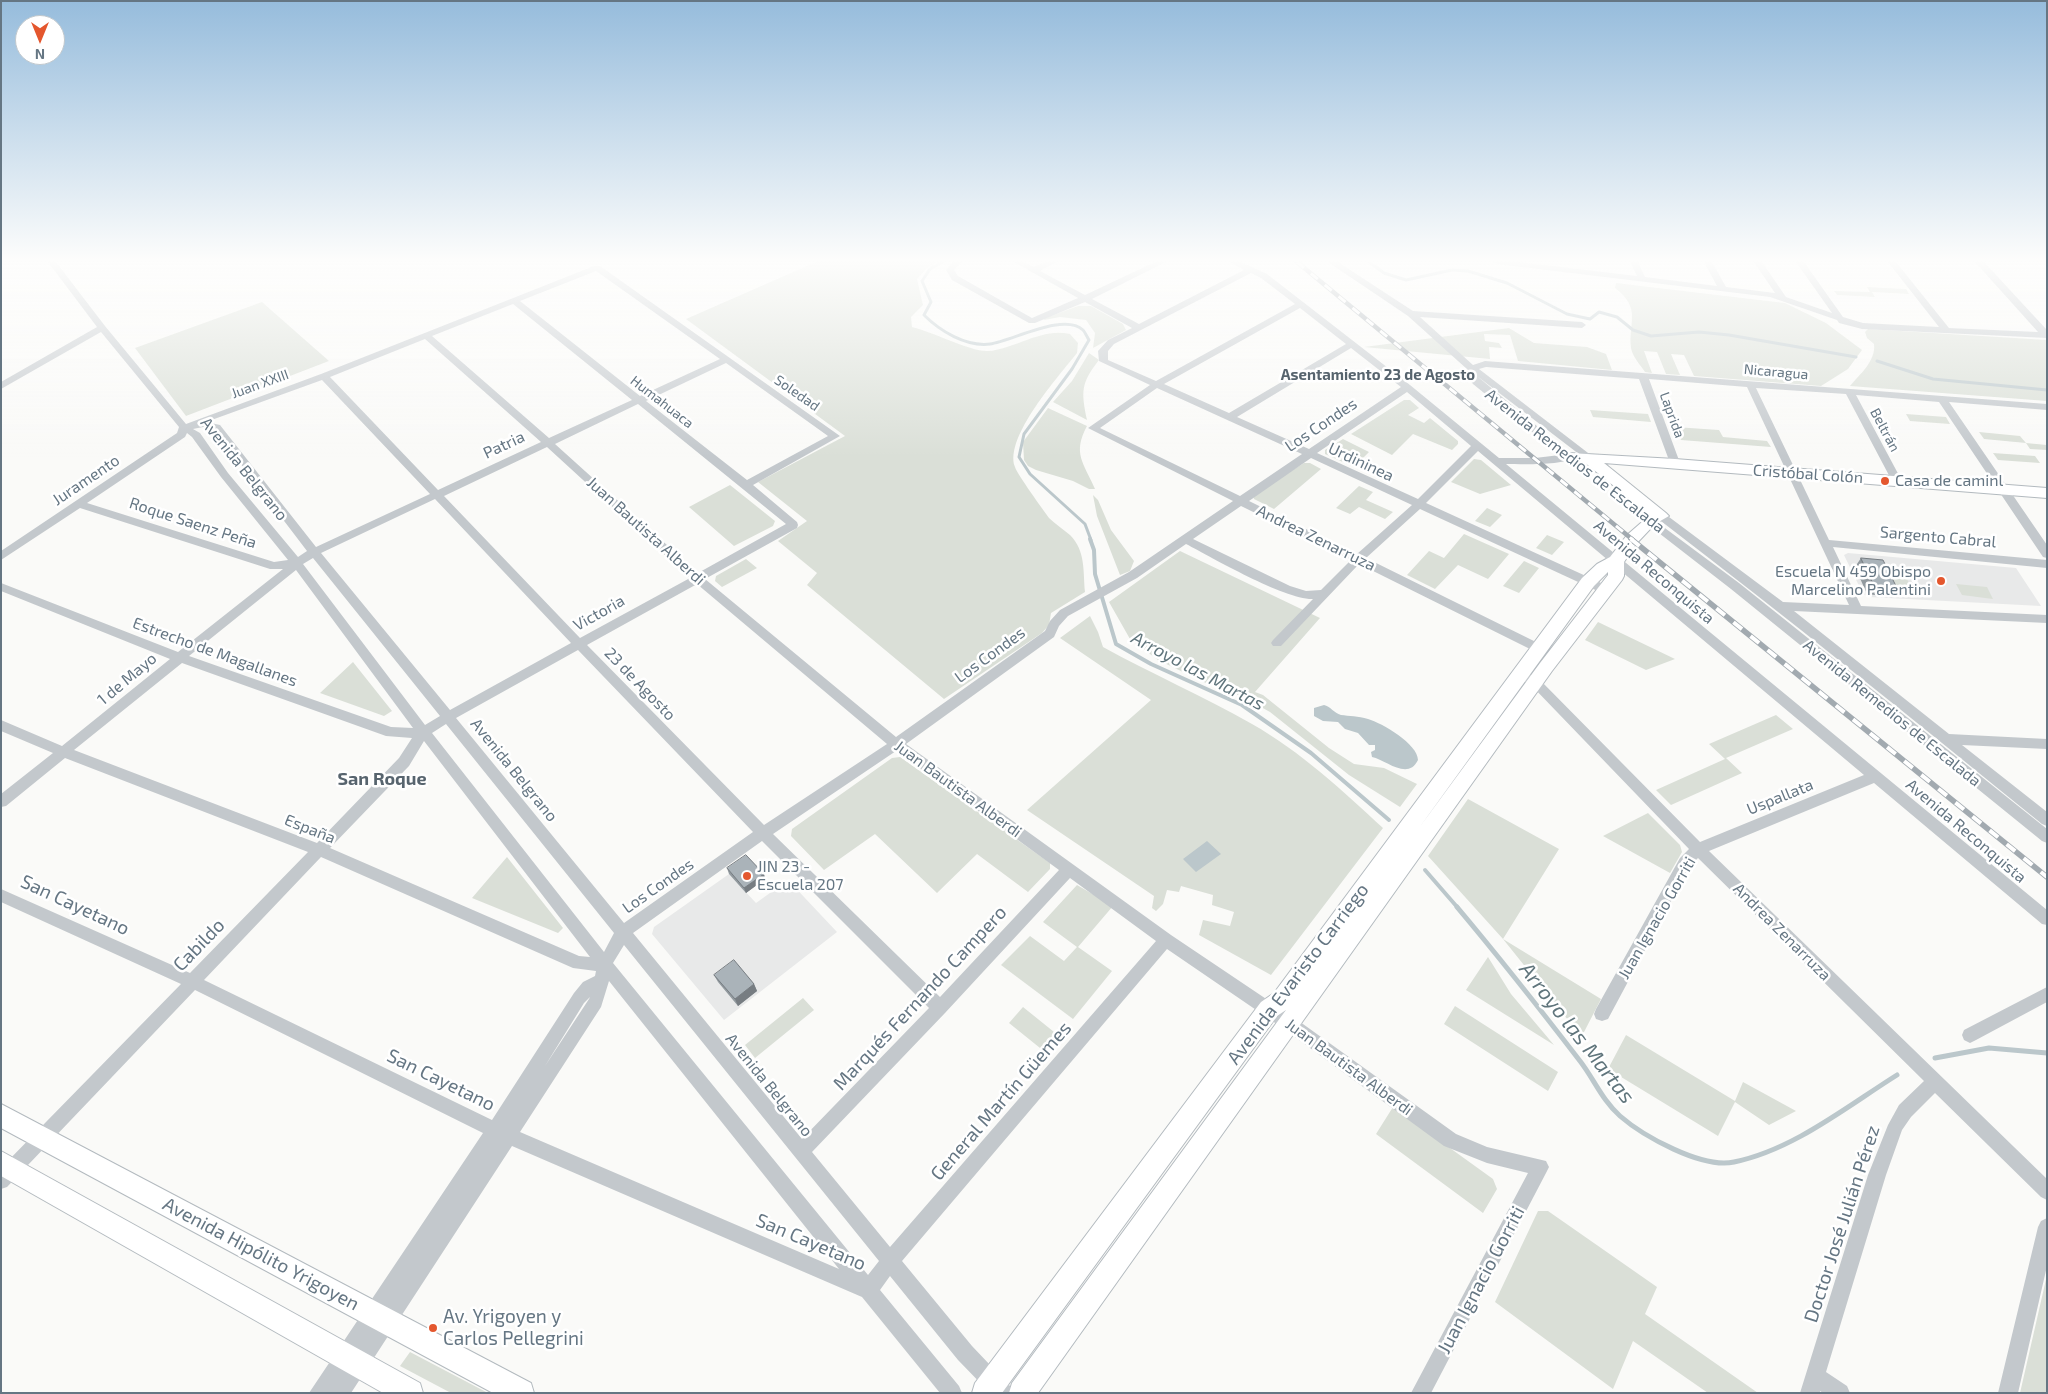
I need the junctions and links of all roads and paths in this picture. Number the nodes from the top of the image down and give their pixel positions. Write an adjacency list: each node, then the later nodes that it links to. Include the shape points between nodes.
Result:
1 (448, 327): 13 (street, Juan XXIII)
2 (546, 327): 25 (street, Humahuaca)
3 (679, 327): 15 (street, Soledad)
4 (1260, 327): 19 (street)
5 (1329, 327): 14 (street, Avenida Reconquista)
6 (1424, 327): 16 (street)
7 (1884, 327): 11 (street)
8 (1944, 327): 11 (street)
9 (102, 328): 21 (street); 28 (street)
10 (1139, 328): 19 (street, Urdininea, via 1111,342 1103,351 1104,361)
11 (1946, 330): 12 (street)
12 (2046, 335)
13 (426, 336): 17 (street, Juan XXIII); 29 (street, Juan Bautista Alberdi)
14 (1350, 345): 22 (street, Avenida Reconquista); 27 (street)
15 (725, 360): 25 (street, Patria); 38 (street, Soledad, via 834,436)
16 (1473, 368): 18 (street, Nicaragua, via 1484,364); 32 (street, Avenida Remedios de Escalada, via 1471,375 1476,382); 33 (street, Avenida Remedios de Escalada)
17 (324, 376): 28 (street, Juan XXIII); 40 (street, 23 de Agosto)
18 (1644, 376): 20 (street, Nicaragua); 35 (street, Laprida)
19 (1157, 384): 27 (street, Urdininea); 42 (street, Andrea Zenarruza, via 1093,428)
20 (1750, 384): 23 (street, Nicaragua); 36 (street)
21 (1, 386)
22 (1407, 387): 30 (street, Avenida Reconquista); 31 (street, Los Condes)
23 (1849, 392): 24 (street, Nicaragua); 37 (street, Beltrán)
24 (1943, 400): 26 (street, Nicaragua); 39 (street)
25 (638, 401): 29 (street, Patria); 38 (street, Humahuaca)
26 (2046, 408)
27 (1232, 416): 31 (street, Urdininea)
28 (184, 426): 43 (street, Juramento, via 181,435); 49 (street, Avenida Belgrano, via 203,424 217,427); 54 (street, Avenida Belgrano, via 196,435)
29 (547, 442): 40 (street, Patria); 56 (street, Juan Bautista Alberdi)
30 (1476, 447): 34 (street, Avenida Reconquista); 44 (street)
31 (1309, 454): 42 (street, Los Condes); 44 (street, Urdininea)
32 (1569, 457): 33 (street, Cristóbal Colón); 34 (street, via 1535,462); 45 (street, Avenida Remedios de Escalada)
33 (1588, 458): 35 (street, Cristóbal Colón); 45 (street, Avenida Remedios de Escalada)
34 (1494, 462): 53 (street, Avenida Reconquista)
35 (1675, 463): 36 (street, Cristóbal Colón)
36 (1793, 473): 37 (street, Cristóbal Colón); 48 (street)
37 (1897, 481): 39 (street, Cristóbal Colón)
38 (746, 485): 46 (street, Humahuaca)
39 (2004, 490): 41 (street, Cristóbal Colón); 50 (street)
40 (437, 493): 49 (street, Patria); 65 (street, 23 de Agosto)
41 (2047, 493)
42 (1240, 501): 47 (street, Los Condes); 52 (street, Andrea Zenarruza)
43 (80, 504): 51 (street, Juramento); 54 (street, Roque Saenz Peña, via 274,566)
44 (1418, 505): 52 (street); 57 (street, Urdininea)
45 (1655, 519): 53 (street, Avenida Evaristo Carriego, via 1632,539); 61 (street, Avenida Remedios de Escalada); 62 (street, Avenida Remedios de Escalada)
46 (793, 525): 56 (street, Victoria)
47 (1184, 539): 60 (street, via 1286,589 1306,595); 76 (street, Los Condes, via 1132,575 1064,613 1050,634)
48 (1826, 543): 55 (street, Sargento Cabral); 63 (street)
49 (314, 552): 54 (street, Patria); 71 (street, Avenida Belgrano)
50 (2047, 554)
51 (1, 556)
52 (1358, 559): 60 (street); 67 (street, Andrea Zenarruza)
53 (1616, 562): 57 (street, Avenida Evaristo Carriego, via 1603,568); 59 (street, Avenida Evaristo Carriego, via 1616,576); 79 (street, Avenida Reconquista)
54 (297, 563): 68 (street, 1 de Mayo); 73 (street, Avenida Belgrano)
55 (2047, 564)
56 (697, 578): 65 (street, Victoria); 76 (street, Juan Bautista Alberdi)
57 (1588, 582): 59 (street, Urdininea); 67 (street, Avenida Evaristo Carriego)
58 (1, 588): 68 (street, Estrecho de Magallanes)
59 (1606, 590): 70 (street, Avenida Evaristo Carriego)
60 (1325, 594): 66 (street)
61 (1780, 606): 62 (street); 63 (street); 74 (street, Avenida Remedios de Escalada)
62 (1762, 608): 75 (street, Avenida Remedios de Escalada)
63 (1858, 610): 64 (street)
64 (2047, 619)
65 (578, 643): 71 (street, Victoria); 82 (street, 23 de Agosto)
66 (1277, 643)
67 (1538, 648): 69 (street, Avenida Evaristo Carriego)
68 (178, 658): 73 (street, Estrecho de Magallanes, via 391,732); 78 (street, 1 de Mayo)
69 (1519, 674): 70 (street, Andrea Zenarruza); 95 (street, Avenida Evaristo Carriego, via 1282,1000)
70 (1536, 682): 84 (street, Andrea Zenarruza); 97 (street, Avenida Evaristo Carriego)
71 (448, 717): 73 (street, Victoria); 89 (street, Avenida Belgrano)
72 (1, 725): 78 (street, España)
73 (422, 733): 85 (street, Cabildo, via 404,762); 91 (street, Avenida Belgrano)
74 (1944, 739): 75 (street); 77 (street); 81 (street, Avenida Remedios de Escalada)
75 (1926, 741): 83 (street, Avenida Remedios de Escalada)
76 (896, 744): 82 (street, Los Condes); 86 (street, Juan Bautista Alberdi)
77 (2047, 744)
78 (64, 752): 80 (street, 1 de Mayo); 85 (street, España)
79 (1876, 776): 84 (street, Uspallata); 88 (street, Avenida Reconquista)
80 (1, 802)
81 (2047, 820)
82 (764, 832): 89 (street, Los Condes); 94 (street, 23 de Agosto)
83 (2047, 837)
84 (1698, 849): 96 (street, Juan Ignacio Gorriti, via 1685,862); 99 (street, Andrea Zenarruza)
85 (319, 850): 91 (street, España); 92 (street, Cabildo)
86 (1068, 870): 90 (street, Juan Bautista Alberdi); 94 (street, Marqués Fernando Campero)
87 (1, 894): 92 (street, San Cayetano)
88 (2047, 919)
89 (623, 932): 91 (street, Los Condes); 103 (street, Avenida Belgrano)
90 (1166, 940): 95 (street, Juan Bautista Alberdi); 108 (street, General Martín Güemes)
91 (603, 972): 101 (street, Los Condes, via 596,1002); 109 (street, Avenida Belgrano)
92 (193, 982): 101 (street, San Cayetano); 102 (street, Cabildo)
93 (2047, 994): 98 (street)
94 (940, 1008): 103 (street, Marqués Fernando Campero)
95 (1269, 1010): 97 (street, Juan Bautista Alberdi); 113 (street, Avenida Evaristo Carriego)
96 (1602, 1014)
97 (1290, 1024): 104 (street, Juan Bautista Alberdi, via 1450,1140 1487,1155); 119 (street, Avenida Evaristo Carriego)
98 (1970, 1035)
99 (1935, 1082): 106 (street, Andrea Zenarruza); 112 (street, Doctor José Julián Pérez, via 1896,1125 1877,1175)
100 (1, 1115): 102 (street, Avenida Hipólito Yrigoyen)
101 (502, 1133): 109 (street, San Cayetano); 110 (street, Los Condes)
102 (43, 1138): 105 (street, Cabildo); 110 (street, Avenida Hipólito Yrigoyen)
103 (801, 1152): 108 (street, Avenida Belgrano)
104 (1540, 1167): 120 (street, Juan Ignacio Gorriti)
105 (5, 1171): 111 (street)
106 (2047, 1190)
107 (2047, 1227): 122 (street)
108 (890, 1261): 109 (street, General Martín Güemes); 113 (street, Avenida Belgrano)
109 (868, 1290): 118 (street, Avenida Belgrano)
110 (381, 1318): 111 (street, Los Condes); 117 (street, Avenida Hipólito Yrigoyen)
111 (351, 1361): 114 (street); 115 (street); 116 (street)
112 (1813, 1384): 121 (street)
113 (994, 1389)
114 (319, 1393)
115 (340, 1393)
116 (410, 1393)
117 (521, 1393)
118 (952, 1393)
119 (1022, 1393)
120 (1421, 1393)
121 (1840, 1393)
122 (2008, 1393)

